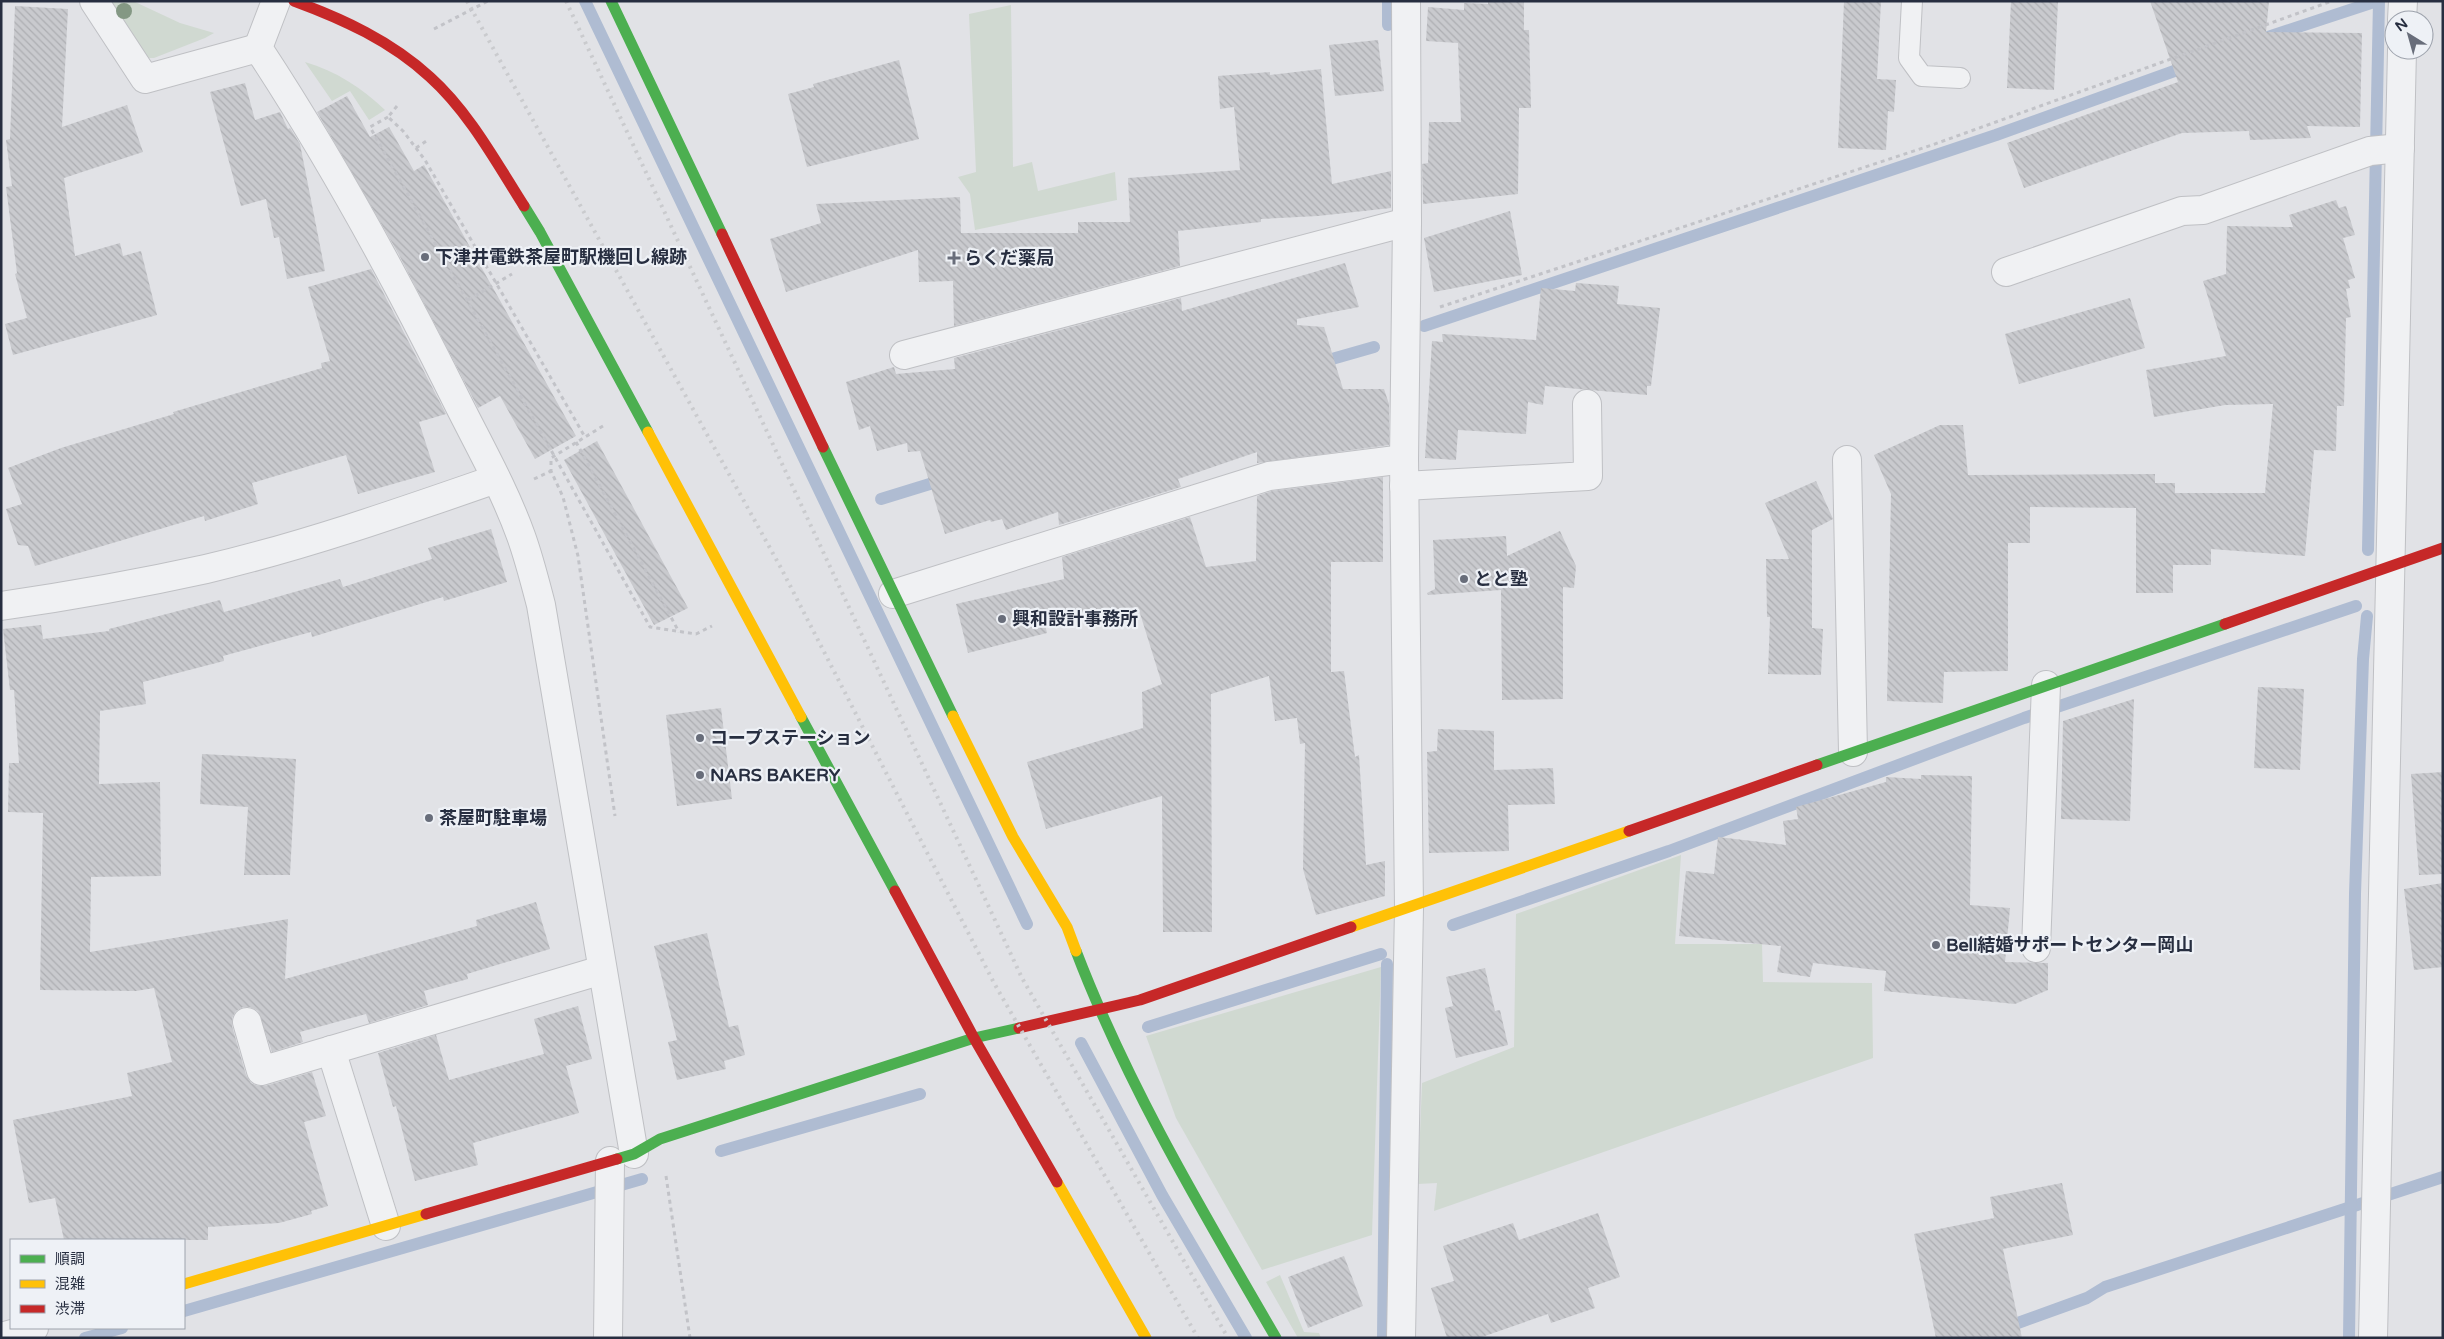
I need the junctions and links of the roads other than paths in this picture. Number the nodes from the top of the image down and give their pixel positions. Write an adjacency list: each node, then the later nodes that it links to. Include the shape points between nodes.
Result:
1 (94, 1): 7 (street, via 144,79)
2 (276, 1): 7 (street)
3 (294, 1): 30 (street, via 338,17 380,40 417,66 445,93 486,148 540,232)
4 (611, 1): 21 (street)
5 (1406, 1): 11 (street)
6 (1912, 1): 9 (lane, via 1909,58 1922,76)
7 (258, 48): 17 (street, via 299,110 412,308)
8 (2400, 60): 10 (street)
9 (1960, 78)
10 (2385, 150): 12 (street, via 2203,210 2182,211); 20 (street)
11 (1407, 222): 13 (street); 15 (street)
12 (2006, 272)
13 (904, 355)
14 (1587, 404): 18 (street, via 1588,476)
15 (1404, 459): 18 (street); 21 (street, via 1269,476)
16 (1848, 460): 24 (street)
17 (496, 479): 22 (street, via 366,523 208,568); 27 (street, via 521,536 541,605)
18 (1404, 486): 25 (street)
19 (2443, 548): 20 (street)
20 (2391, 566): 23 (street); 41 (street)
21 (893, 594): 28 (street, via 1013,837 1067,927)
22 (1, 606)
23 (2046, 703): 24 (street); 26 (street)
24 (1853, 752): 25 (street)
25 (1409, 908): 28 (street); 40 (street)
26 (2036, 948)
27 (602, 970): 31 (street); 32 (street)
28 (1099, 1012): 30 (street); 39 (street, via 1169,1153)
29 (247, 1022): 31 (street, via 261,1071)
30 (974, 1038): 32 (street, via 660,1139); 38 (street)
31 (331, 1050): 33 (street)
32 (616, 1174): 33 (street); 37 (street)
33 (386, 1226): 34 (street)
34 (185, 1284)
35 (30, 1329): 36 (street)
36 (1, 1337)
37 (608, 1338)
38 (1146, 1338)
39 (1276, 1338)
40 (1401, 1338)
41 (2373, 1338)

